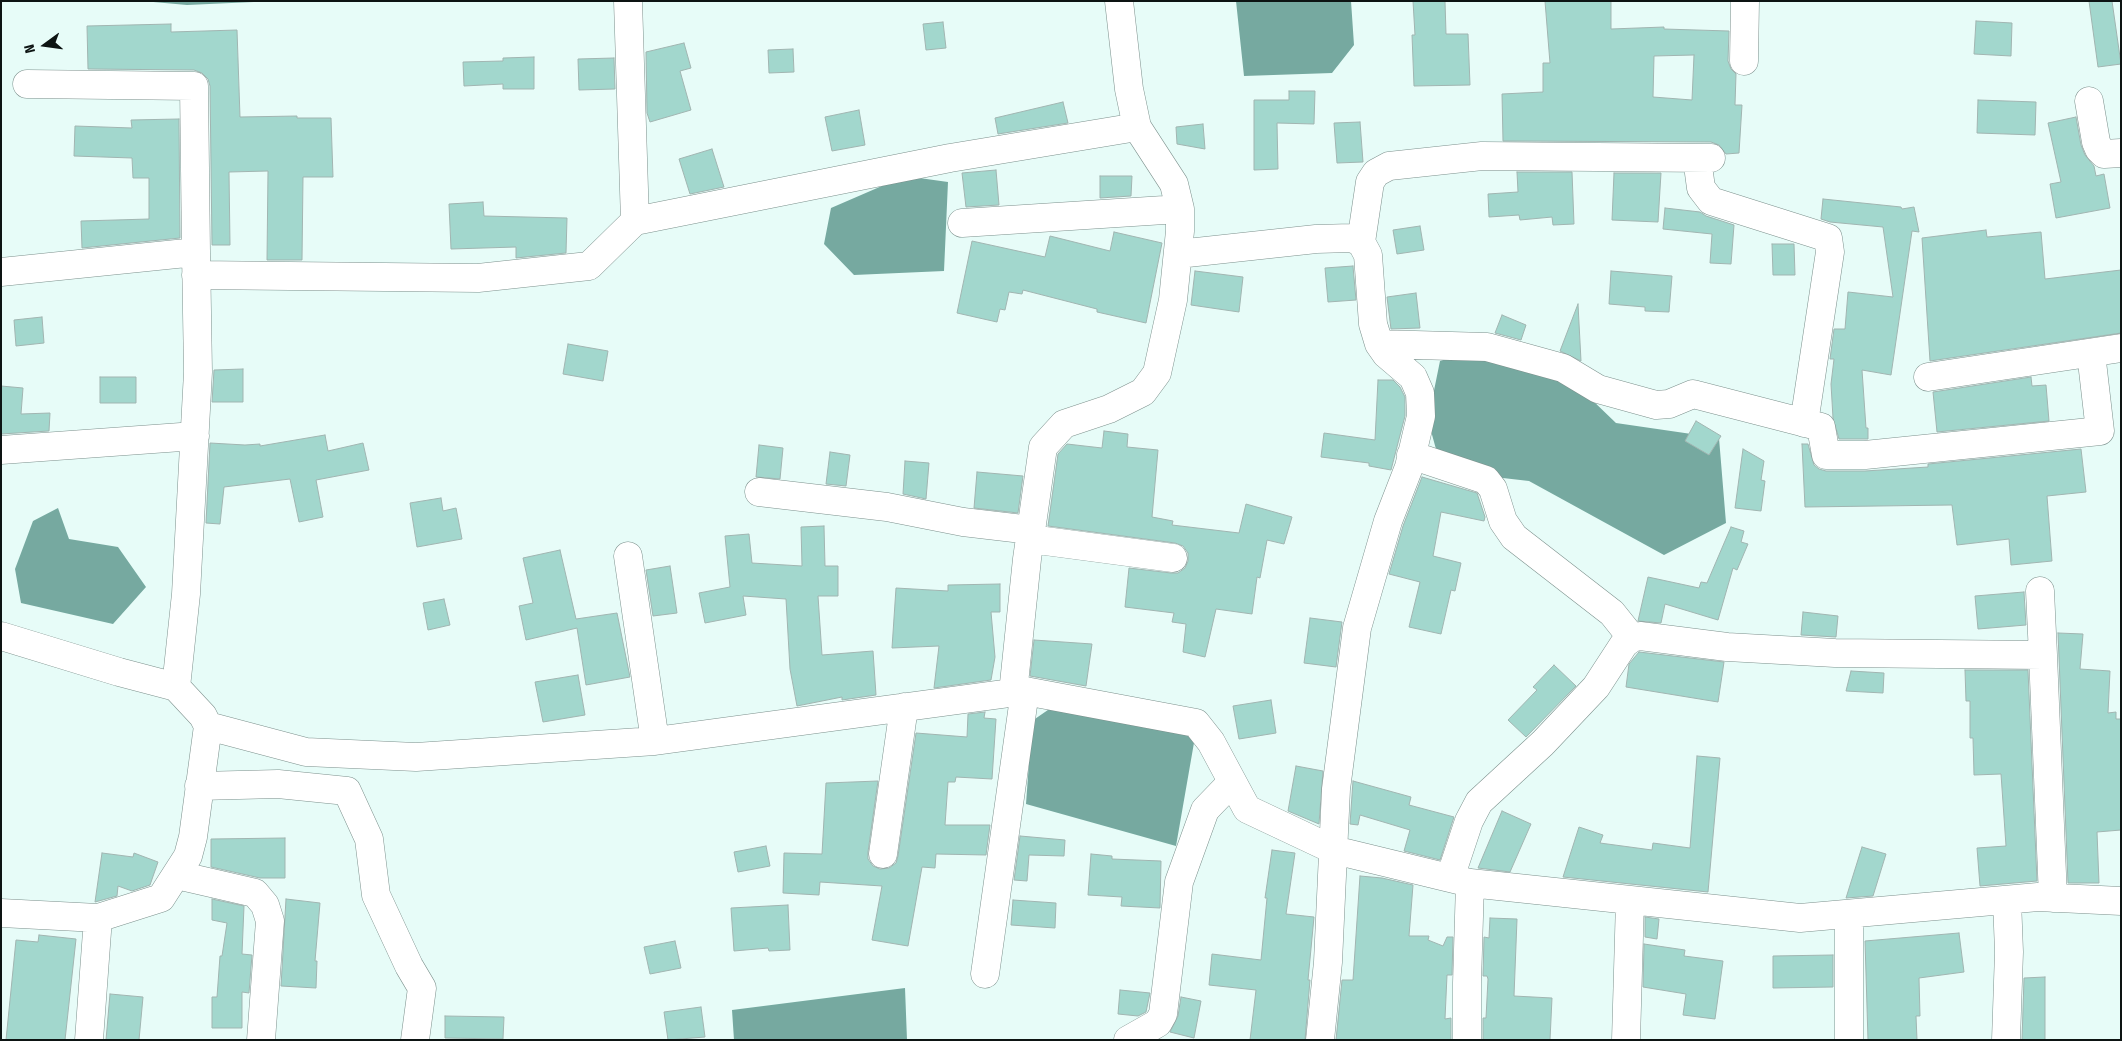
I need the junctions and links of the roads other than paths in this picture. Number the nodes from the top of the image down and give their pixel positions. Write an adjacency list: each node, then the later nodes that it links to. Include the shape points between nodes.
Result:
1 (628, 1): 10 (street)
2 (1119, 1): 7 (street, via 1129,90)
3 (1745, 1): 4 (street)
4 (1744, 61)
5 (27, 84): 14 (street, via 194,86)
6 (2089, 101): 8 (street, via 2099,149 2104,154)
7 (1137, 127): 9 (street, via 1174,184); 10 (street, via 950,158)
8 (2121, 153)
9 (1180, 209): 11 (street); 13 (street)
10 (635, 221): 14 (street, via 589,266 478,278)
11 (962, 224)
12 (1361, 242): 13 (street, via 1351,238 1316,240); 16 (street, via 1368,255 1373,324); 20 (street, via 1370,182 1376,173 1389,166 1482,156 1704,158 1701,188 1711,201 1828,238 1830,252)
13 (1178, 254): 25 (street, via 1173,300 1157,372 1143,392 1109,409 1064,424 1043,447)
14 (196, 264): 15 (street); 21 (street, via 198,372)
15 (1, 272)
16 (1379, 344): 20 (street, via 1487,347 1563,368 1598,389 1656,405 1669,404 1693,394); 23 (street, via 1413,377 1420,393 1421,416)
17 (2121, 348): 18 (street)
18 (2091, 353): 19 (street); 20 (street, via 2100,431 1865,455 1826,455 1821,427)
19 (1928, 377)
20 (1804, 423)
21 (195, 436): 22 (street); 32 (street, via 186,594)
22 (1, 450)
23 (1412, 455): 30 (street, via 1486,480 1514,537 1612,613); 39 (street, via 1388,521 1357,628 1336,790)
24 (759, 492): 25 (street, via 887,507)
25 (1030, 534): 27 (street); 33 (street)
26 (628, 556): 36 (street)
27 (1173, 558)
28 (2040, 591): 31 (street)
29 (1, 636): 32 (street)
30 (1632, 638): 31 (street, via 1640,636 1727,647 1835,653); 42 (street, via 1624,644 1596,687 1543,743 1479,802 1470,821)
31 (2043, 655): 43 (street)
32 (176, 687): 35 (street)
33 (1019, 692): 34 (street); 37 (street, via 1196,723 1211,742); 50 (street)
34 (904, 707): 36 (street); 40 (street)
35 (208, 726): 36 (street, via 306,752 416,757); 38 (street)
36 (655, 740)
37 (1232, 782): 39 (street, via 1247,809); 54 (street, via 1205,810 1179,882 1162,1014 1158,1023)
38 (199, 786): 41 (street, via 193,837 188,856); 53 (street, via 278,784 347,791 369,839 376,895 422,988)
39 (1334, 850): 42 (street); 55 (street)
40 (884, 854)
41 (177, 875): 49 (street, via 161,898); 52 (street, via 255,893 265,904 270,921)
42 (1460, 881): 45 (street); 56 (street, via 1467,983)
43 (2053, 898): 44 (street); 46 (street)
44 (2007, 900): 48 (street); 59 (street)
45 (1630, 901): 48 (street, via 1800,918); 57 (street)
46 (2121, 901)
47 (1, 914): 49 (street)
48 (1849, 914): 58 (street)
49 (98, 918): 51 (street)
50 (985, 974)
51 (89, 1040)
52 (261, 1040)
53 (415, 1040)
54 (1128, 1040)
55 (1320, 1040)
56 (1467, 1040)
57 (1626, 1040)
58 (1849, 1040)
59 (2006, 1040)

